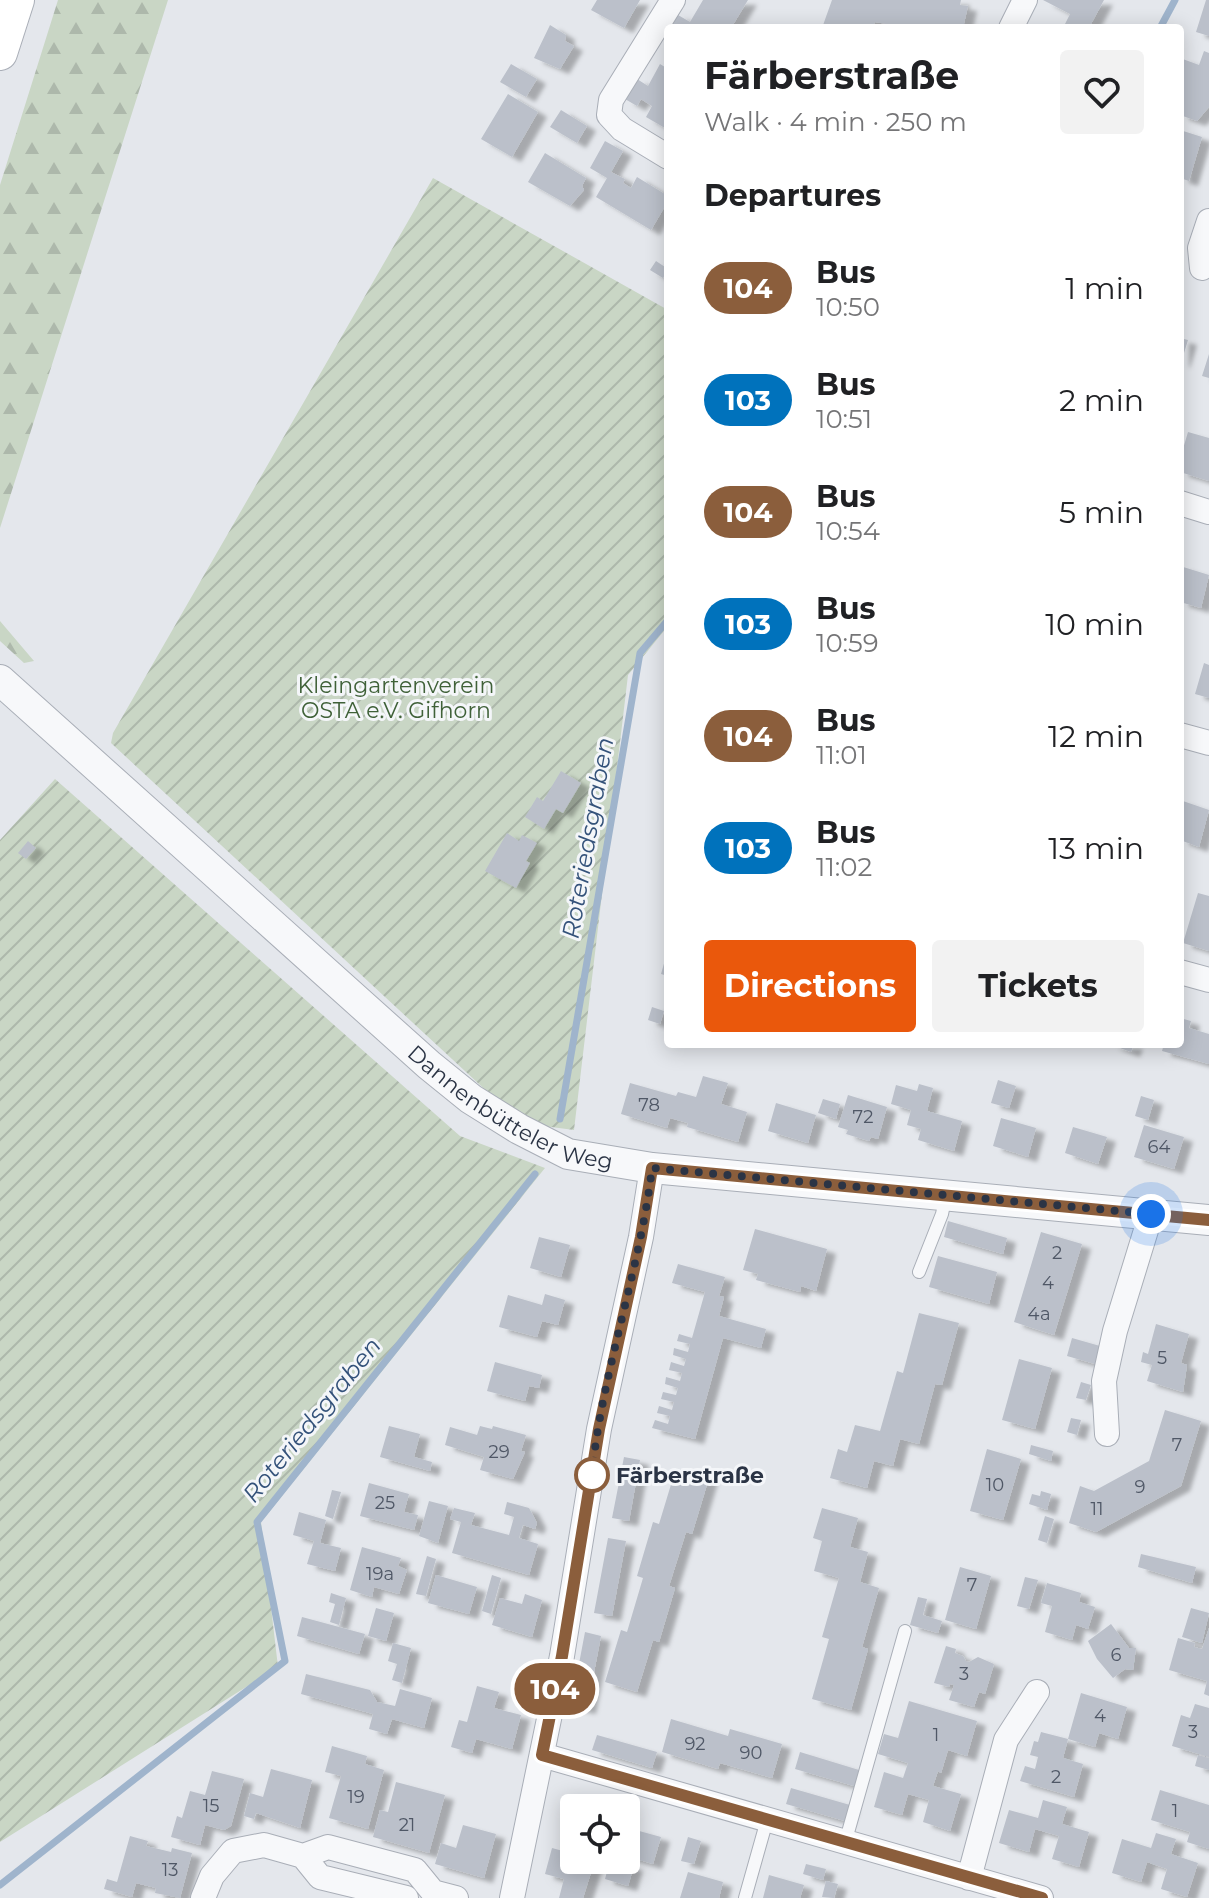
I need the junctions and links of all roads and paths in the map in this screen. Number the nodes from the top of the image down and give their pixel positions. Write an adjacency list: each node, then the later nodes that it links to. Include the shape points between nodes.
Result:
1 (17, 0): 5 (main road)
2 (673, 0): 6 (street, via 611,100 609,115)
3 (1025, 0): 4 (street)
4 (1013, 24)
5 (0, 53)
6 (664, 155)
7 (1209, 221): 8 (street)
8 (1197, 273)
9 (1184, 504): 10 (street)
10 (1209, 512)
11 (0, 680): 16 (street, Dannenbütteler Weg, via 471,1099 568,1154)
12 (1184, 736): 13 (street)
13 (1209, 743)
14 (1184, 973): 15 (street)
15 (1209, 980)
16 (652, 1168): 17 (street, Dannenbütteler Weg); 24 (street, via 599,1429)
17 (946, 1195): 18 (street, Dannenbütteler Weg); 20 (lane)
18 (1151, 1214): 19 (street, Dannenbütteler Weg); 21 (street, via 1104,1381)
19 (1209, 1220)
20 (919, 1272)
21 (1107, 1434)
22 (905, 1631): 26 (lane)
23 (1037, 1692): 28 (street, via 1006,1740)
24 (542, 1755): 25 (street); 32 (street)
25 (767, 1820): 26 (street); 33 (lane)
26 (845, 1843): 28 (street)
27 (303, 1856): 29 (street, via 328,1847 415,1870); 30 (street, via 264,1845 233,1851 212,1876); 31 (street, via 320,1877)
28 (974, 1885): 34 (street)
29 (444, 1895): 31 (street)
30 (203, 1898)
31 (407, 1898)
32 (512, 1898)
33 (745, 1898)
34 (1041, 1898)

